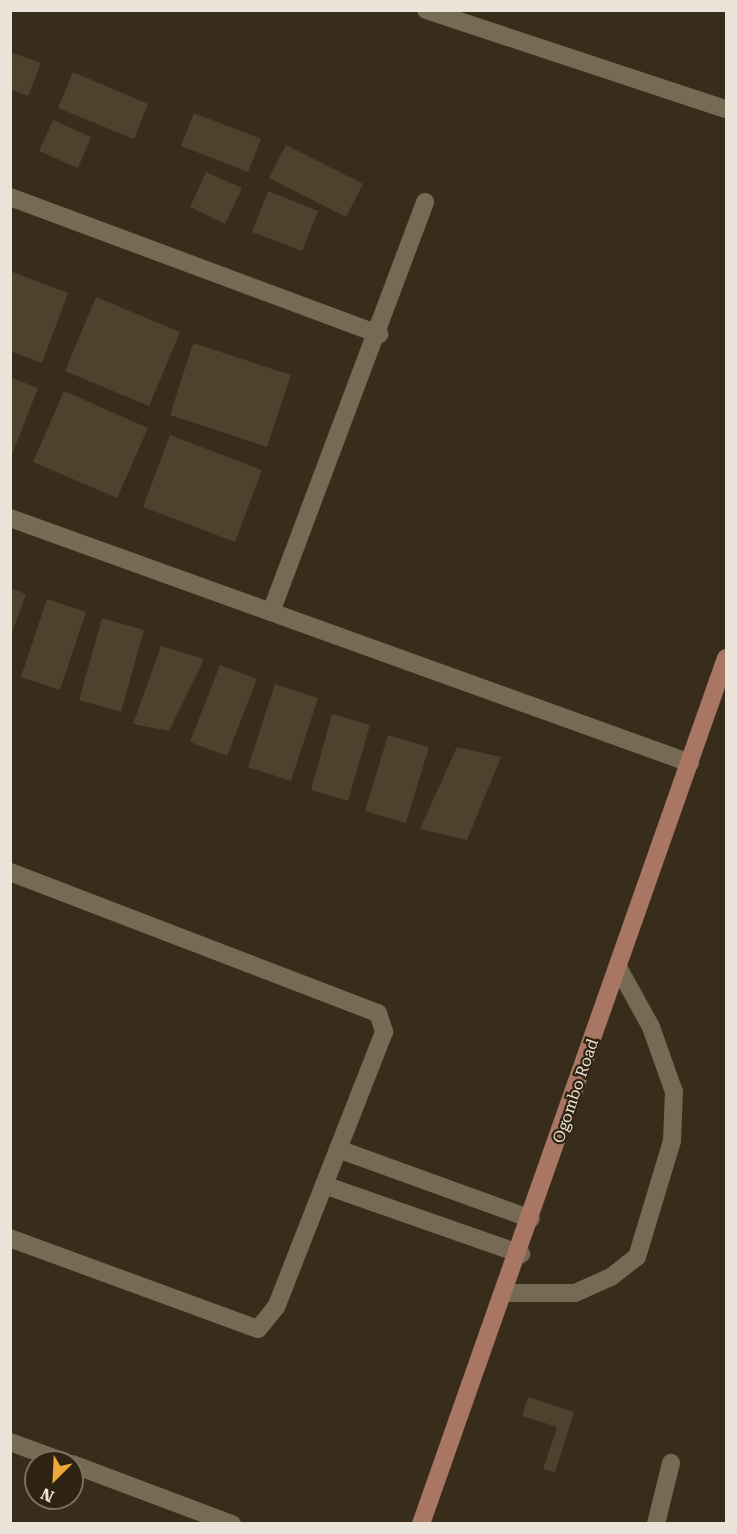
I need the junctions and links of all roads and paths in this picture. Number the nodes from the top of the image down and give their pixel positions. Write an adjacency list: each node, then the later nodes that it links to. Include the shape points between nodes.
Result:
1 (426, 10): 2 (street)
2 (726, 109)
3 (10, 197): 5 (street)
4 (425, 202): 5 (street)
5 (379, 334): 7 (street)
6 (10, 518): 7 (street)
7 (271, 612): 9 (street)
8 (726, 658): 9 (main road, Ogombo Road)
9 (690, 763): 11 (main road, Ogombo Road)
10 (10, 872): 12 (street, via 378,1013 384,1032)
11 (619, 969): 14 (main road, Ogombo Road); 17 (street, via 651,1027 674,1092 672,1141 637,1257 611,1277 575,1293)
12 (338, 1149): 13 (street); 14 (street)
13 (324, 1185): 15 (street, via 276,1307 258,1329); 16 (street)
14 (531, 1219): 16 (main road, Ogombo Road)
15 (10, 1238)
16 (521, 1254): 17 (main road, Ogombo Road)
17 (506, 1293): 23 (main road, Ogombo Road)
18 (10, 1442): 19 (street)
19 (32, 1450)
20 (671, 1463): 24 (street)
21 (84, 1468): 22 (street)
22 (232, 1524)
23 (421, 1524)
24 (656, 1524)

